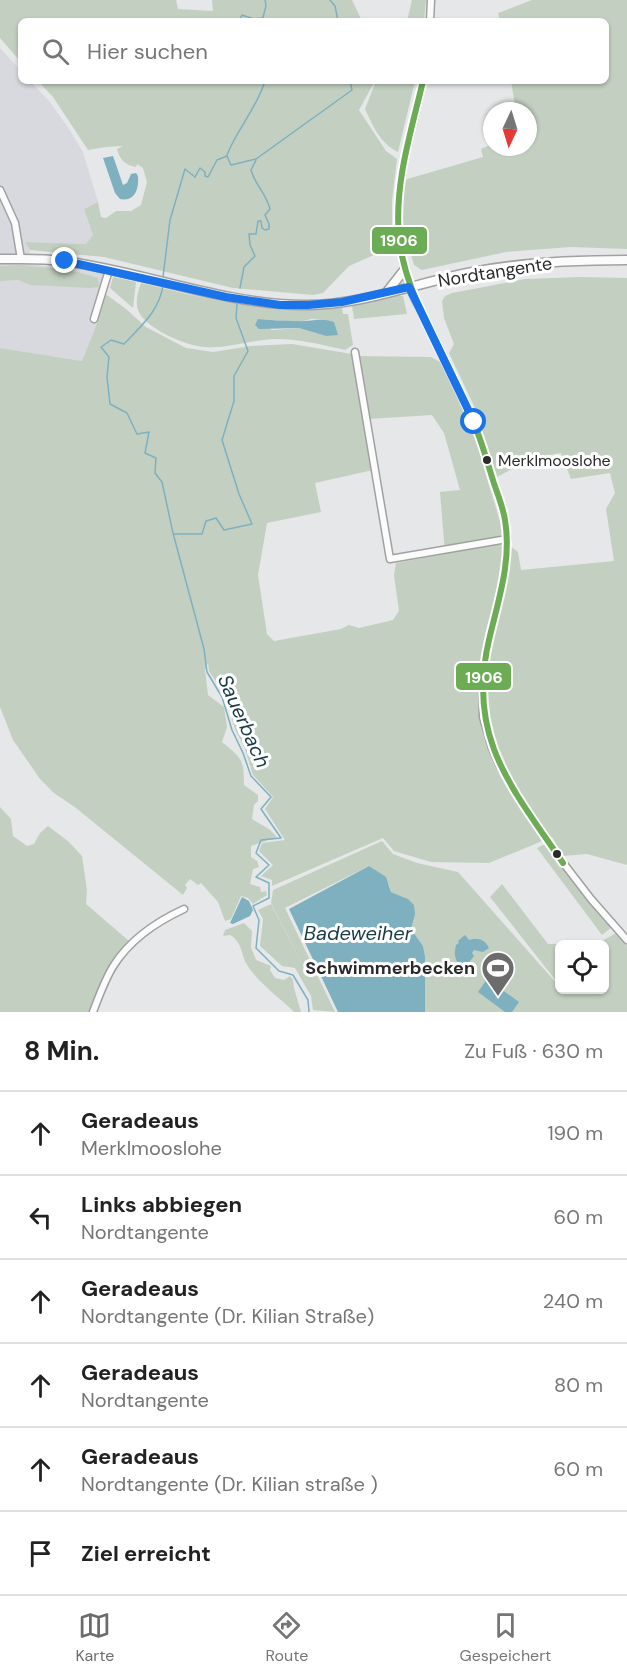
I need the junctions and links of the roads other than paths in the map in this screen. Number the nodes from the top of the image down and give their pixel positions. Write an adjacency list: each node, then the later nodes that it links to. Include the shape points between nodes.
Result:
1 (431, 0): 2 (street)
2 (430, 18)
3 (422, 84): 8 (street, via 399,181 398,217)
4 (0, 190): 6 (street, via 15,223)
5 (0, 259): 6 (main road)
6 (21, 259): 9 (main road, via 65,261)
7 (627, 260): 10 (main road, Nordtangente, via 535,263)
8 (405, 269): 10 (street); 11 (main road)
9 (109, 270): 11 (main road, Nordtangente, via 280,305 308,305); 12 (street)
10 (409, 287): 11 (main road, Nordtangente); 14 (street, via 474,422 505,518)
11 (387, 292)
12 (94, 319)
13 (355, 352): 14 (street, via 390,559)
14 (507, 539): 16 (street, via 503,584 482,681 486,728 499,764 521,801 577,882)
15 (184, 909): 17 (street, via 166,918 123,953)
16 (627, 940)
17 (93, 1012)

